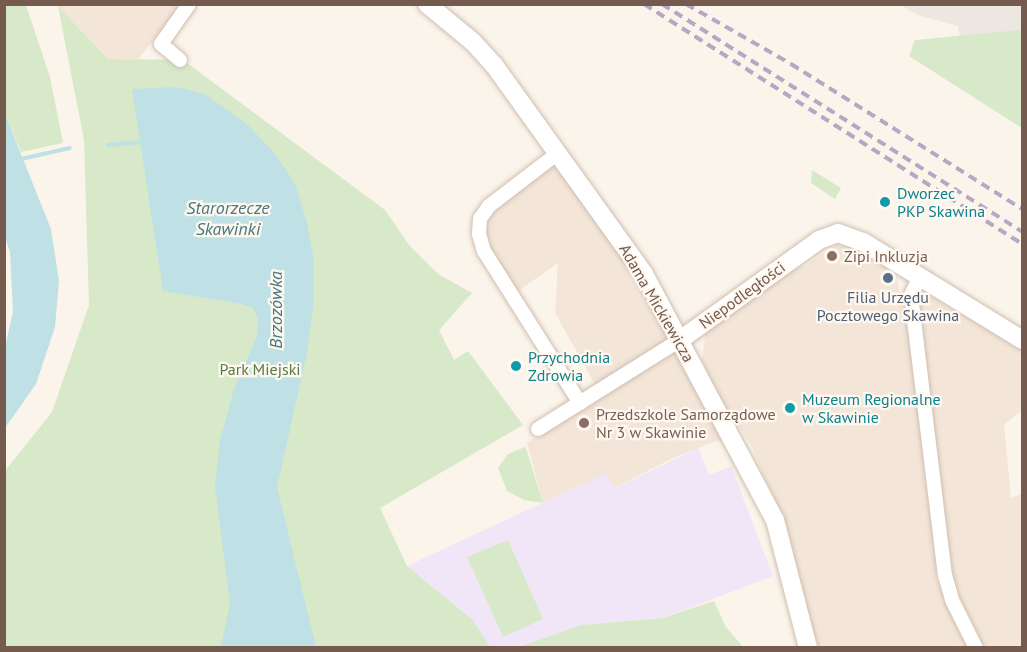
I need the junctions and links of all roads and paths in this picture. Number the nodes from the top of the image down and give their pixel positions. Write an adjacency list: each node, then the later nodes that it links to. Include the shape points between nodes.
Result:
1 (189, 4): 3 (street, via 161,44)
2 (427, 4): 4 (main road, Adama Mickiewicza, via 483,52)
3 (180, 60)
4 (558, 153): 6 (main road, Adama Mickiewicza, via 639,267); 8 (street, via 489,206 480,219 479,234 484,251)
5 (920, 276): 6 (main road, Niepodległości, via 852,235 833,234); 7 (main road, Niepodległości); 11 (street, via 911,295 945,575 952,600)
6 (680, 340): 8 (street, Niepodległości); 10 (main road, Adama Mickiewicza, via 775,520)
7 (1023, 340)
8 (580, 403): 9 (street, Niepodległości)
9 (538, 429)
10 (808, 648)
11 (976, 648)

